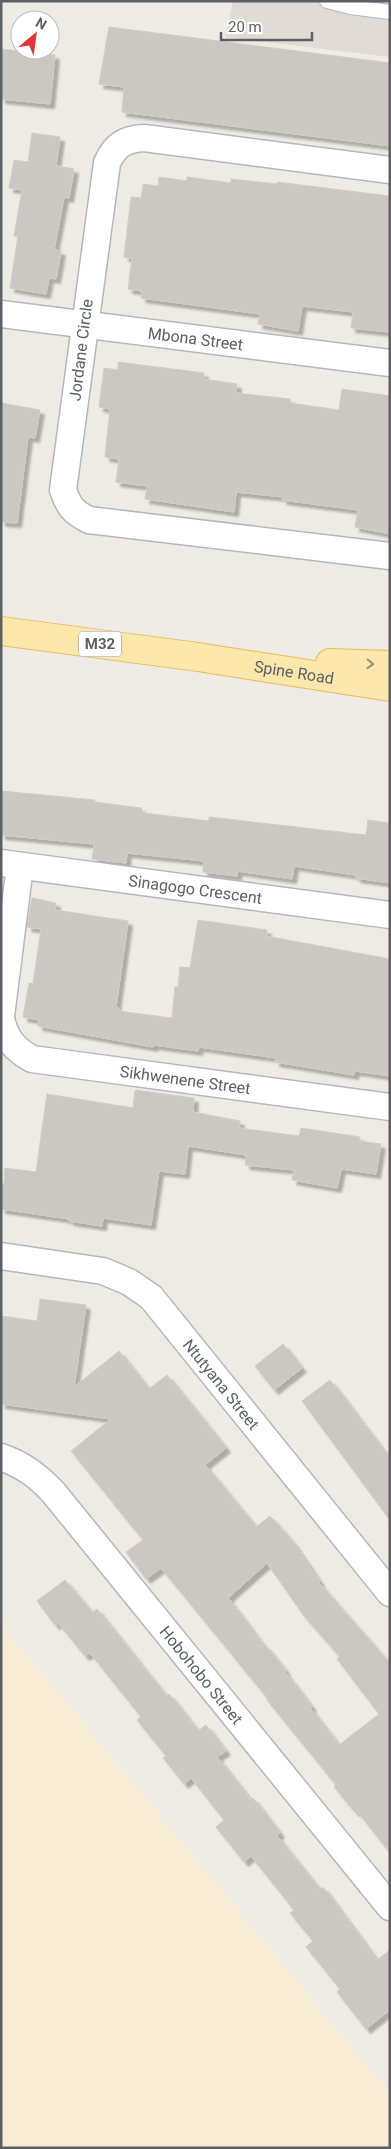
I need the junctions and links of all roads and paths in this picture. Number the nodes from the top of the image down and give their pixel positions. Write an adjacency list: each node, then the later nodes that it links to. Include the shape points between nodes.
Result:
1 (327, 1): 2 (lane)
2 (390, 12)
3 (390, 170): 5 (street, Jordane Circle, via 144,138 121,143 107,163)
4 (1, 314): 5 (street, Mbona Street)
5 (84, 325): 6 (street, Mbona Street); 7 (street, Jordane Circle, via 64,490 75,513 104,523)
6 (390, 363)
7 (390, 556)
8 (1, 631): 9 (main road, Spine Road / M32)
9 (198, 657): 10 (main road, Spine Road / M32, one-way to 10); 11 (main road, Spine Road / M32)
10 (390, 665)
11 (390, 687)
12 (10, 864): 13 (street, Sinagogo Crescent); 14 (street, Sikhwenene Street)
13 (390, 915)
14 (1, 1017): 15 (street, Sikhwenene Street, via 10,1042 32,1059)
15 (390, 1107)
16 (1, 1256): 18 (street, Ntutyana Street, via 103,1272 129,1282 151,1297)
17 (1, 1457): 19 (street, Hobohobo Street, via 20,1464 53,1492)
18 (386, 1581)
19 (390, 1907)

